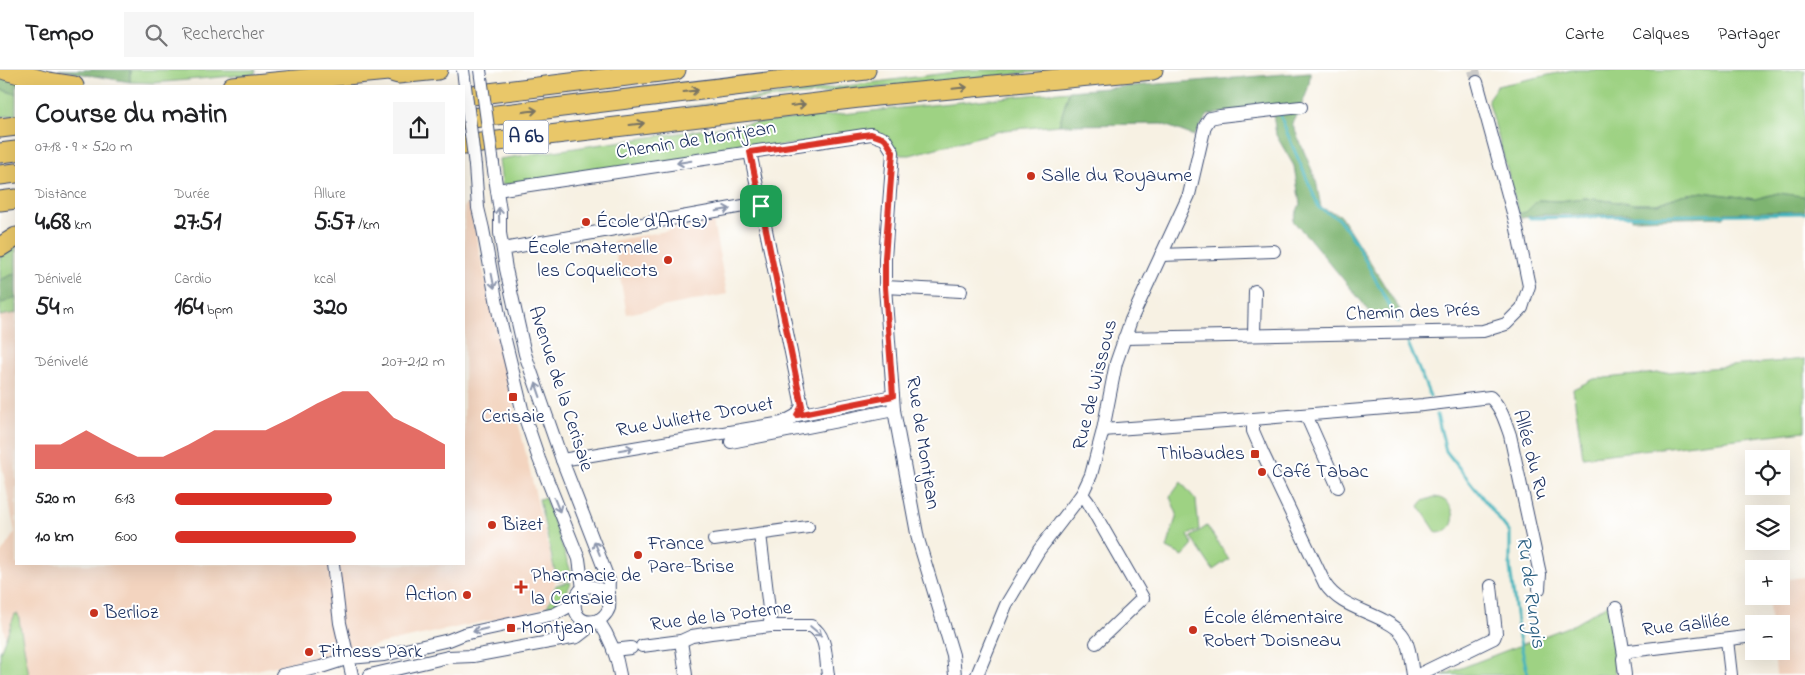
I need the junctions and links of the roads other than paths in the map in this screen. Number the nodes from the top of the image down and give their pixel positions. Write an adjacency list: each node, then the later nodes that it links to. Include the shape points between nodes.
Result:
1 (5, 70): 10 (highway)
2 (438, 70): 8 (highway)
3 (463, 70): 13 (street, Avenue de la Cerisaie, one-way to 13, bridge)
4 (480, 70): 27 (street, Avenue de la Cerisaie, bridge)
5 (676, 70): 15 (highway)
6 (866, 70): 17 (highway, one-way to 6)
7 (1154, 70): 20 (highway, A 6b, one-way to 7, via 876,96)
8 (398, 74): 11 (highway, via 388,70); 12 (highway, via 389,81)
9 (1477, 82): 41 (street, Chemin des Prés, via 1516,224 1529,286 1522,308 1506,324 1483,331)
10 (68, 85)
11 (242, 85)
12 (354, 85)
13 (465, 85)
14 (465, 86): 51 (street, Avenue de la Cerisaie, one-way to 51, bridge, via 476,200 522,410)
15 (465, 96)
16 (1301, 107): 37 (street, Rue de Wissous, via 1210,118 1202,134 1189,195)
17 (465, 118)
18 (15, 126): 19 (highway)
19 (0, 128)
20 (465, 146)
21 (15, 150): 22 (highway)
22 (0, 152)
23 (750, 152): 24 (street, Chemin de Montjean, via 871,134 885,139); 27 (street, Chemin de Montjean, one-way to 27); 30 (street)
24 (893, 152): 38 (street, Rue de Montjean)
25 (15, 173): 26 (highway)
26 (0, 175)
27 (497, 190): 35 (street, Avenue de la Cerisaie, one-way to 27)
28 (15, 199): 29 (highway)
29 (0, 201)
30 (760, 204): 35 (street, one-way to 30); 45 (street, via 802,406)
31 (15, 226): 32 (highway)
32 (0, 233)
33 (15, 238): 34 (highway)
34 (0, 248)
35 (503, 249): 50 (street, Avenue de la Cerisaie, one-way to 35, via 526,354)
36 (1274, 251): 37 (street)
37 (1162, 255): 42 (street, Rue de Wissous)
38 (885, 287): 39 (street); 43 (street, Rue de Montjean)
39 (962, 290)
40 (1255, 291): 41 (street)
41 (1254, 335): 42 (street, Chemin des Prés)
42 (1124, 338): 48 (street, Rue de Wissous)
43 (893, 396): 44 (street, Rue de Montjean); 45 (street, Rue Juliette Drouet)
44 (894, 410): 49 (street); 79 (street, Rue de Montjean, via 918,539 954,656)
45 (797, 415): 50 (street, Rue Juliette Drouet, one-way to 45, via 578,458 782,423)
46 (1306, 415): 47 (street, Allée du Ru); 52 (street); 60 (street, Allée du Ru, via 1490,397 1502,414 1510,435 1540,574)
47 (1252, 419): 48 (street, Allée du Ru); 81 (street, via 1253,431 1263,454 1330,592 1402,633)
48 (1103, 430): 53 (street, Rue de Wissous, via 1091,475)
49 (731, 442)
50 (561, 456): 51 (street, Rue Juliette Drouet); 61 (street, Avenue de la Cerisaie, one-way to 50, via 609,581)
51 (539, 459): 59 (street, Avenue de la Cerisaie, one-way to 59, via 579,559)
52 (1338, 487)
53 (1082, 494): 69 (street, via 1143,598); 80 (street, Rue de Wissous, via 1039,550 1006,605)
54 (808, 527): 55 (street)
55 (760, 534): 56 (street); 65 (street)
56 (714, 540)
57 (334, 565): 72 (street, via 340,623)
58 (1491, 586): 82 (street, via 1494,638)
59 (582, 588): 61 (street, via 596,587); 62 (street)
60 (1539, 589)
61 (608, 595): 64 (street, via 609,608 605,616)
62 (574, 600): 64 (street, via 574,609 579,616); 72 (street, one-way to 72, via 555,614 384,655)
63 (1616, 608): 71 (street)
64 (596, 621): 70 (street, via 604,628); 75 (street, via 577,637 473,656 448,657)
65 (771, 626): 68 (street, Rue de la Poterne, via 692,636); 78 (street, Rue de la Poterne, one-way to 78, via 803,625 816,629 825,644)
66 (1745, 637): 67 (street, Rue Galilée)
67 (1727, 640): 71 (street, Rue Galilée, via 1630,651); 84 (street)
68 (681, 641): 70 (street, Rue de la Poterne); 77 (street)
69 (1096, 643)
70 (613, 650): 76 (street)
71 (1624, 655): 83 (street)
72 (349, 658): 73 (street); 74 (street)
73 (282, 675)
74 (352, 675)
75 (370, 675)
76 (620, 675)
77 (686, 675)
78 (828, 675)
79 (955, 675)
80 (977, 675)
81 (1413, 675)
82 (1418, 675)
83 (1625, 675)
84 (1731, 675)

